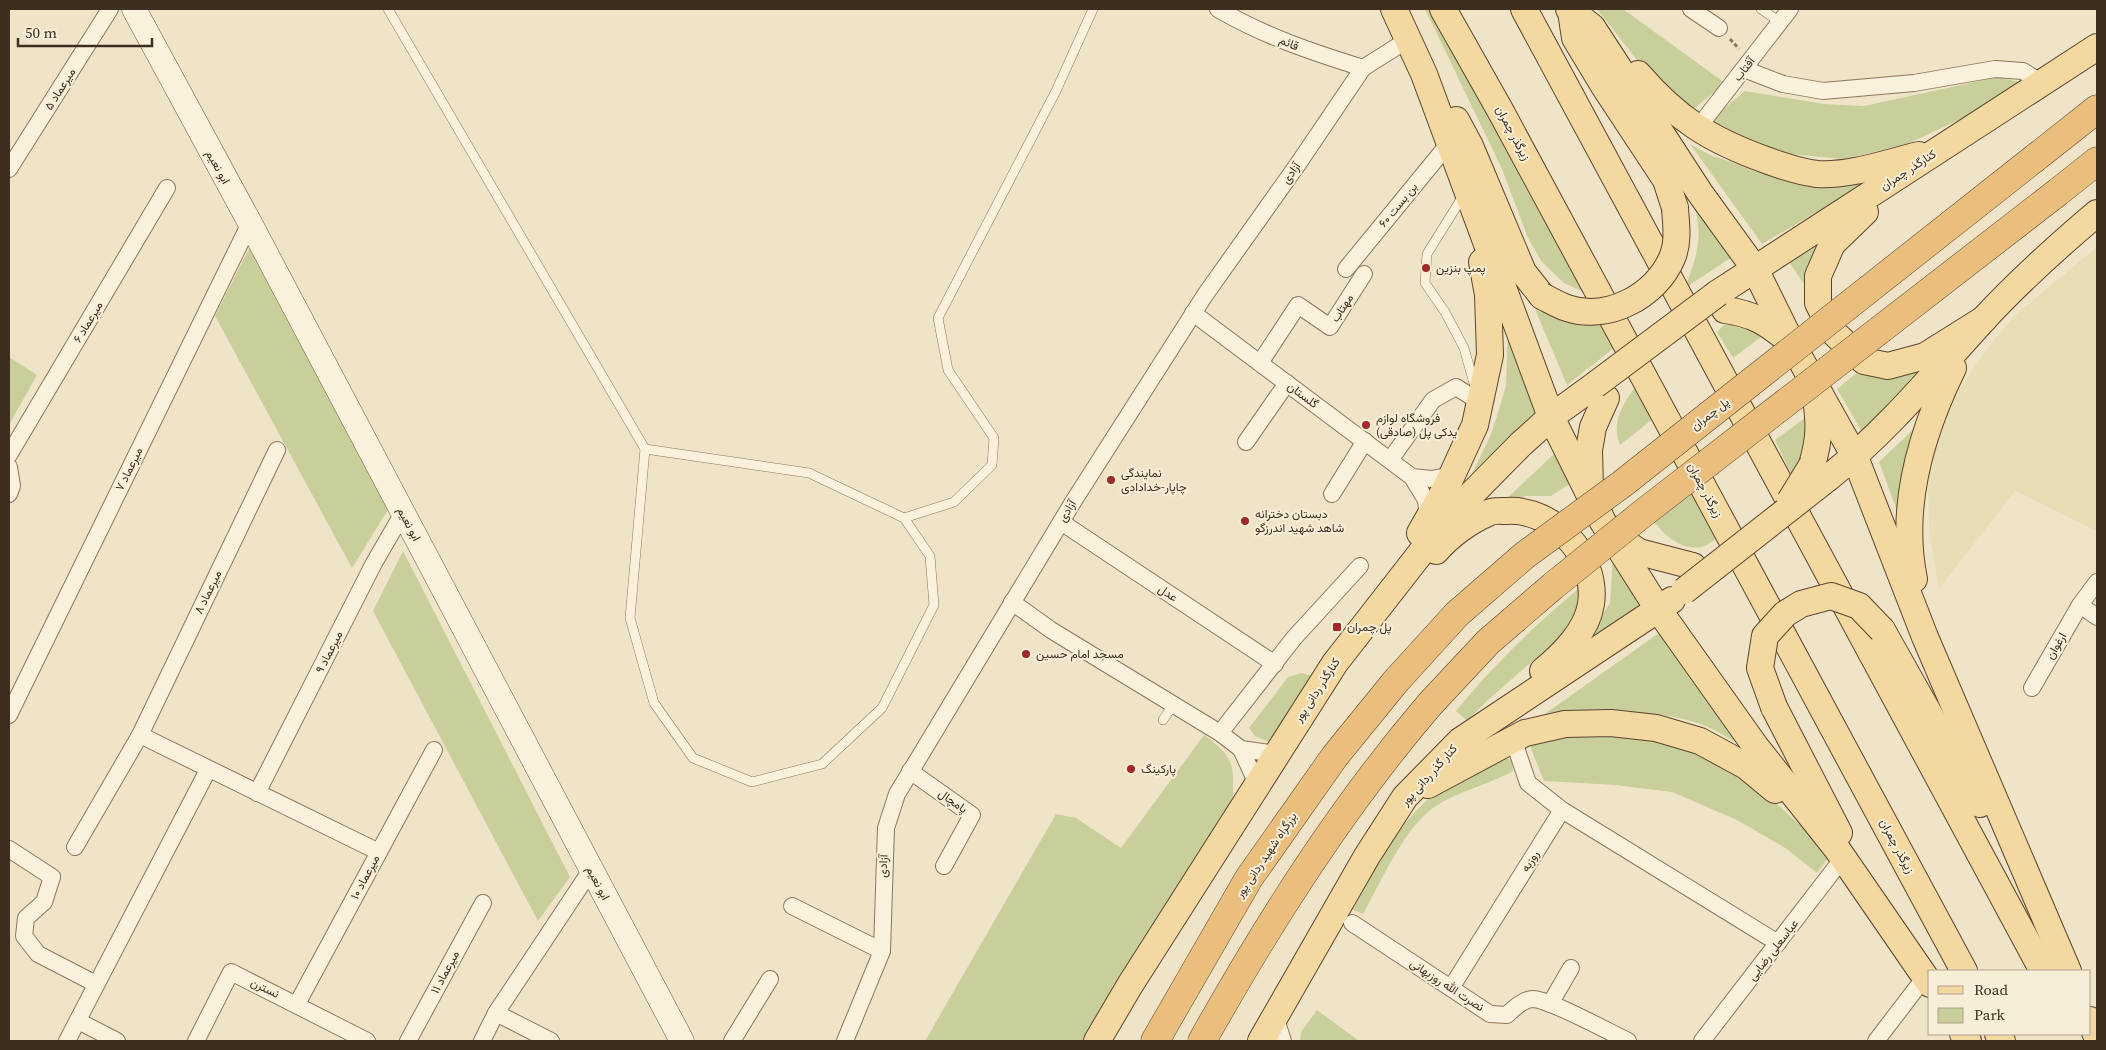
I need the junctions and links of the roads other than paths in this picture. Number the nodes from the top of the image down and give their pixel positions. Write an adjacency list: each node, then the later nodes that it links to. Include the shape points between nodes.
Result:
1 (110, 9): 25 (street, میرعماد ۵)
2 (134, 9): 29 (main road, ابو نعیم)
3 (388, 9): 45 (lane)
4 (1093, 9): 58 (lane, via 1056,91 938,318 948,370 994,438 992,465 954,502)
5 (1218, 9): 18 (street, قائم, via 1298,48)
6 (1394, 9): 14 (main road)
7 (1443, 9): 104 (main road, زیرگذر چمران, via 1510,127)
8 (1524, 9): 105 (main road)
9 (1691, 9): 13 (street)
10 (1761, 9): 12 (lane)
11 (1570, 10): 14 (main road, bridge, via 1575,38 1666,180 1675,208 1677,234 1672,258 1645,294 1620,306 1593,311 1568,308 1542,296 1523,272 1470,146); 15 (main road, via 1592,27)
12 (1785, 15): 17 (street, آفتاب)
13 (1719, 28)
14 (1409, 39): 18 (street, آزادی); 22 (main road)
15 (1603, 46): 21 (main road, via 1626,62 1662,101); 31 (main road, via 1700,193)
16 (2097, 47): 19 (main road, کنارگذر چمران)
17 (1747, 64): 19 (street, via 1783,84 1822,91 1914,83 1995,69 2023,70); 21 (street, آفتاب)
18 (1363, 68): 34 (street, آزادی)
19 (2043, 84): 23 (main road, کنارگذر چمران)
20 (2097, 109): 72 (highway, پل چمران, bridge, via 1622,484 1525,555 1457,614)
21 (1697, 129): 23 (main road, via 1733,148 1779,165 1817,174 1852,172)
22 (1450, 142): 27 (main road); 30 (street, بن بست ۶۰)
23 (1939, 151): 31 (main road, کنارگذر چمران); 35 (main road, via 1866,211 1832,244 1818,276 1818,303 1833,332 1864,361 1888,366 1925,356)
24 (2097, 161): 130 (highway, bridge, via 1568,574 1488,642 1400,739 1325,839 1287,896)
25 (9, 169)
26 (167, 188): 47 (street, میرعماد ۶)
27 (1467, 189): 41 (main road, via 1488,295 1490,355); 41 (lane, via 1427,254 1425,283 1464,348); 42 (main road)
28 (2097, 213): 35 (main road)
29 (250, 223): 57 (main road, ابو نعیم); 75 (street, میرعماد ۷)
30 (1346, 269)
31 (1755, 269): 33 (main road, کنارگذر چمران); 36 (main road)
32 (1364, 274): 37 (street, مهتاب, via 1330,327 1298,305)
33 (1722, 302): 36 (main road, via 1766,322); 40 (main road, کنارگذر چمران, bridge, via 1665,333 1639,352)
34 (1193, 314): 37 (street, گلستان); 60 (street, آزادی)
35 (1984, 319): 48 (main road, via 1925,387); 69 (main road, via 1954,366 1926,429 1908,516 1908,552)
36 (1792, 344): 38 (main road)
37 (1260, 363): 39 (street, گلستان)
38 (1812, 378): 48 (main road); 51 (main road, via 1819,414)
39 (1287, 384): 43 (street, گلستان); 44 (street)
40 (1600, 392): 42 (main road, کنارگذر ردانی پور); 56 (main road, via 1589,450)
41 (1480, 402): 49 (street, via 1456,387 1433,400); 52 (main road, via 1475,425)
42 (1551, 417): 56 (main road); 70 (main road, کنارگذر ردانی پور, via 1448,518)
43 (1365, 441): 49 (street, گلستان); 55 (street)
44 (1246, 442)
45 (645, 449): 58 (lane, via 809,473); 58 (lane, via 630,618 654,703 693,758 752,782 822,764 882,708 934,605 930,556)
46 (277, 450): 78 (street, میرعماد ۸)
47 (9, 455)
48 (1855, 457): 51 (main road); 69 (main road)
49 (1390, 460): 53 (street, گلستان)
50 (9, 467): 54 (street, via 12,486)
51 (1820, 471): 62 (main road, کنار گذر ردانی پور, bridge, via 1782,515)
52 (1452, 475): 53 (street, via 1432,479); 59 (main road)
53 (1412, 476): 59 (street, via 1426,500)
54 (9, 494)
55 (1332, 494)
56 (1590, 496): 61 (main road)
57 (403, 513): 87 (street, میرعماد ۹, via 374,563); 95 (main road, ابو نعیم)
58 (904, 518)
59 (1428, 520): 70 (main road, via 1408,554 1358,623)
60 (1060, 522): 65 (street, آزادی); 71 (street, عدل)
61 (1609, 532): 62 (main road, bridge, via 1639,552 1693,566); 67 (main road)
62 (1741, 547): 67 (main road, کنار گذر ردانی پور, bridge)
63 (1360, 566): 71 (street, via 1294,638)
64 (2097, 582): 66 (street, ارغوان)
65 (1012, 602): 74 (street, via 1051,630); 85 (street, آزادی)
66 (2080, 605): 68 (street); 73 (street, ارغوان)
67 (1658, 609): 80 (main road, کنار گذر ردانی پور); 93 (main road, via 1756,747)
68 (2097, 617)
69 (1925, 637): 99 (main road)
70 (1335, 663): 80 (main road, via 1448,538 1489,512 1523,510 1554,524 1581,553 1591,583 1591,604 1581,630 1562,655); 83 (main road, کنارگذر ردانی پور)
71 (1275, 664): 77 (street)
72 (1396, 682): 129 (highway, بزرگراه شهید ردانی پور, via 1336,756 1249,878)
73 (2032, 688)
74 (1173, 705): 76 (lane); 77 (street)
75 (9, 714)
76 (1163, 720)
77 (1220, 733): 81 (street)
78 (140, 735): 84 (street); 90 (street, میرعماد ۸)
79 (1513, 739): 88 (main road); 89 (street, via 1528,782); 93 (main road, via 1565,724 1611,724 1656,728 1700,741 1746,766)
80 (1460, 741): 88 (main road, کنار گذر ردانی پور)
81 (1241, 749): 83 (street); 86 (street)
82 (434, 750): 92 (street, میرعماد ۱۰)
83 (1276, 754): 86 (main road, کنارگذر ردانی پور)
84 (208, 770): 87 (street); 109 (street)
85 (910, 771): 94 (street, پامچال, via 972,815); 102 (street, آزادی, via 897,794 886,828)
86 (1257, 784): 128 (main road, کنارگذر ردانی پور)
87 (257, 794): 92 (street)
88 (1406, 797): 114 (main road, کنار گذر ردانی پور)
89 (1562, 810): 101 (street); 110 (street, روزبه)
90 (75, 847)
91 (9, 850): 109 (street, via 52,876 44,902 26,918 24,936 38,954)
92 (379, 852): 111 (street, میرعماد ۱۰)
93 (1840, 853): 98 (main road); 101 (street, عباسعلی رضایی)
94 (944, 866)
95 (591, 870): 113 (street); 117 (main road, ابو نعیم)
96 (483, 903): 123 (street, میرعماد ۱۱)
97 (792, 906): 102 (street)
98 (1878, 909): 99 (main road, bridge, via 1774,707 1760,668 1765,636 1785,614 1802,604 1831,596 1858,606 1882,630); 108 (main road)
99 (2044, 915): 106 (main road)
100 (1352, 923): 110 (street, نصرت الله روزبهانی)
101 (1778, 943): 134 (street, عباسعلی رضایی)
102 (882, 951): 127 (street, آزادی)
103 (1571, 968): 112 (street)
104 (1963, 970)
105 (2042, 970)
106 (2068, 970)
107 (770, 978): 126 (street)
108 (1927, 980): 135 (street)
109 (96, 984): 115 (street)
110 (1451, 988): 112 (street, نصرت الله روزبهانی, via 1490,1014 1507,1015 1532,999)
111 (297, 1004): 121 (street, نسترن, via 231,972); 122 (street, نسترن)
112 (1550, 1004): 133 (street, نصرت الله روزبهانی)
113 (496, 1013): 124 (street); 125 (street)
114 (1275, 1016): 131 (main road, کنار گذر ردانی پور); 132 (street)
115 (78, 1021): 119 (street); 120 (street)
116 (2091, 1022): 118 (main road)
117 (674, 1036)
118 (2097, 1037)
119 (67, 1041)
120 (117, 1041)
121 (196, 1041)
122 (367, 1041)
123 (408, 1041)
124 (482, 1041)
125 (551, 1041)
126 (732, 1041)
127 (845, 1041)
128 (1097, 1041)
129 (1155, 1041)
130 (1202, 1041)
131 (1261, 1041)
132 (1283, 1041)
133 (1628, 1041)
134 (1702, 1041)
135 (1876, 1041)

